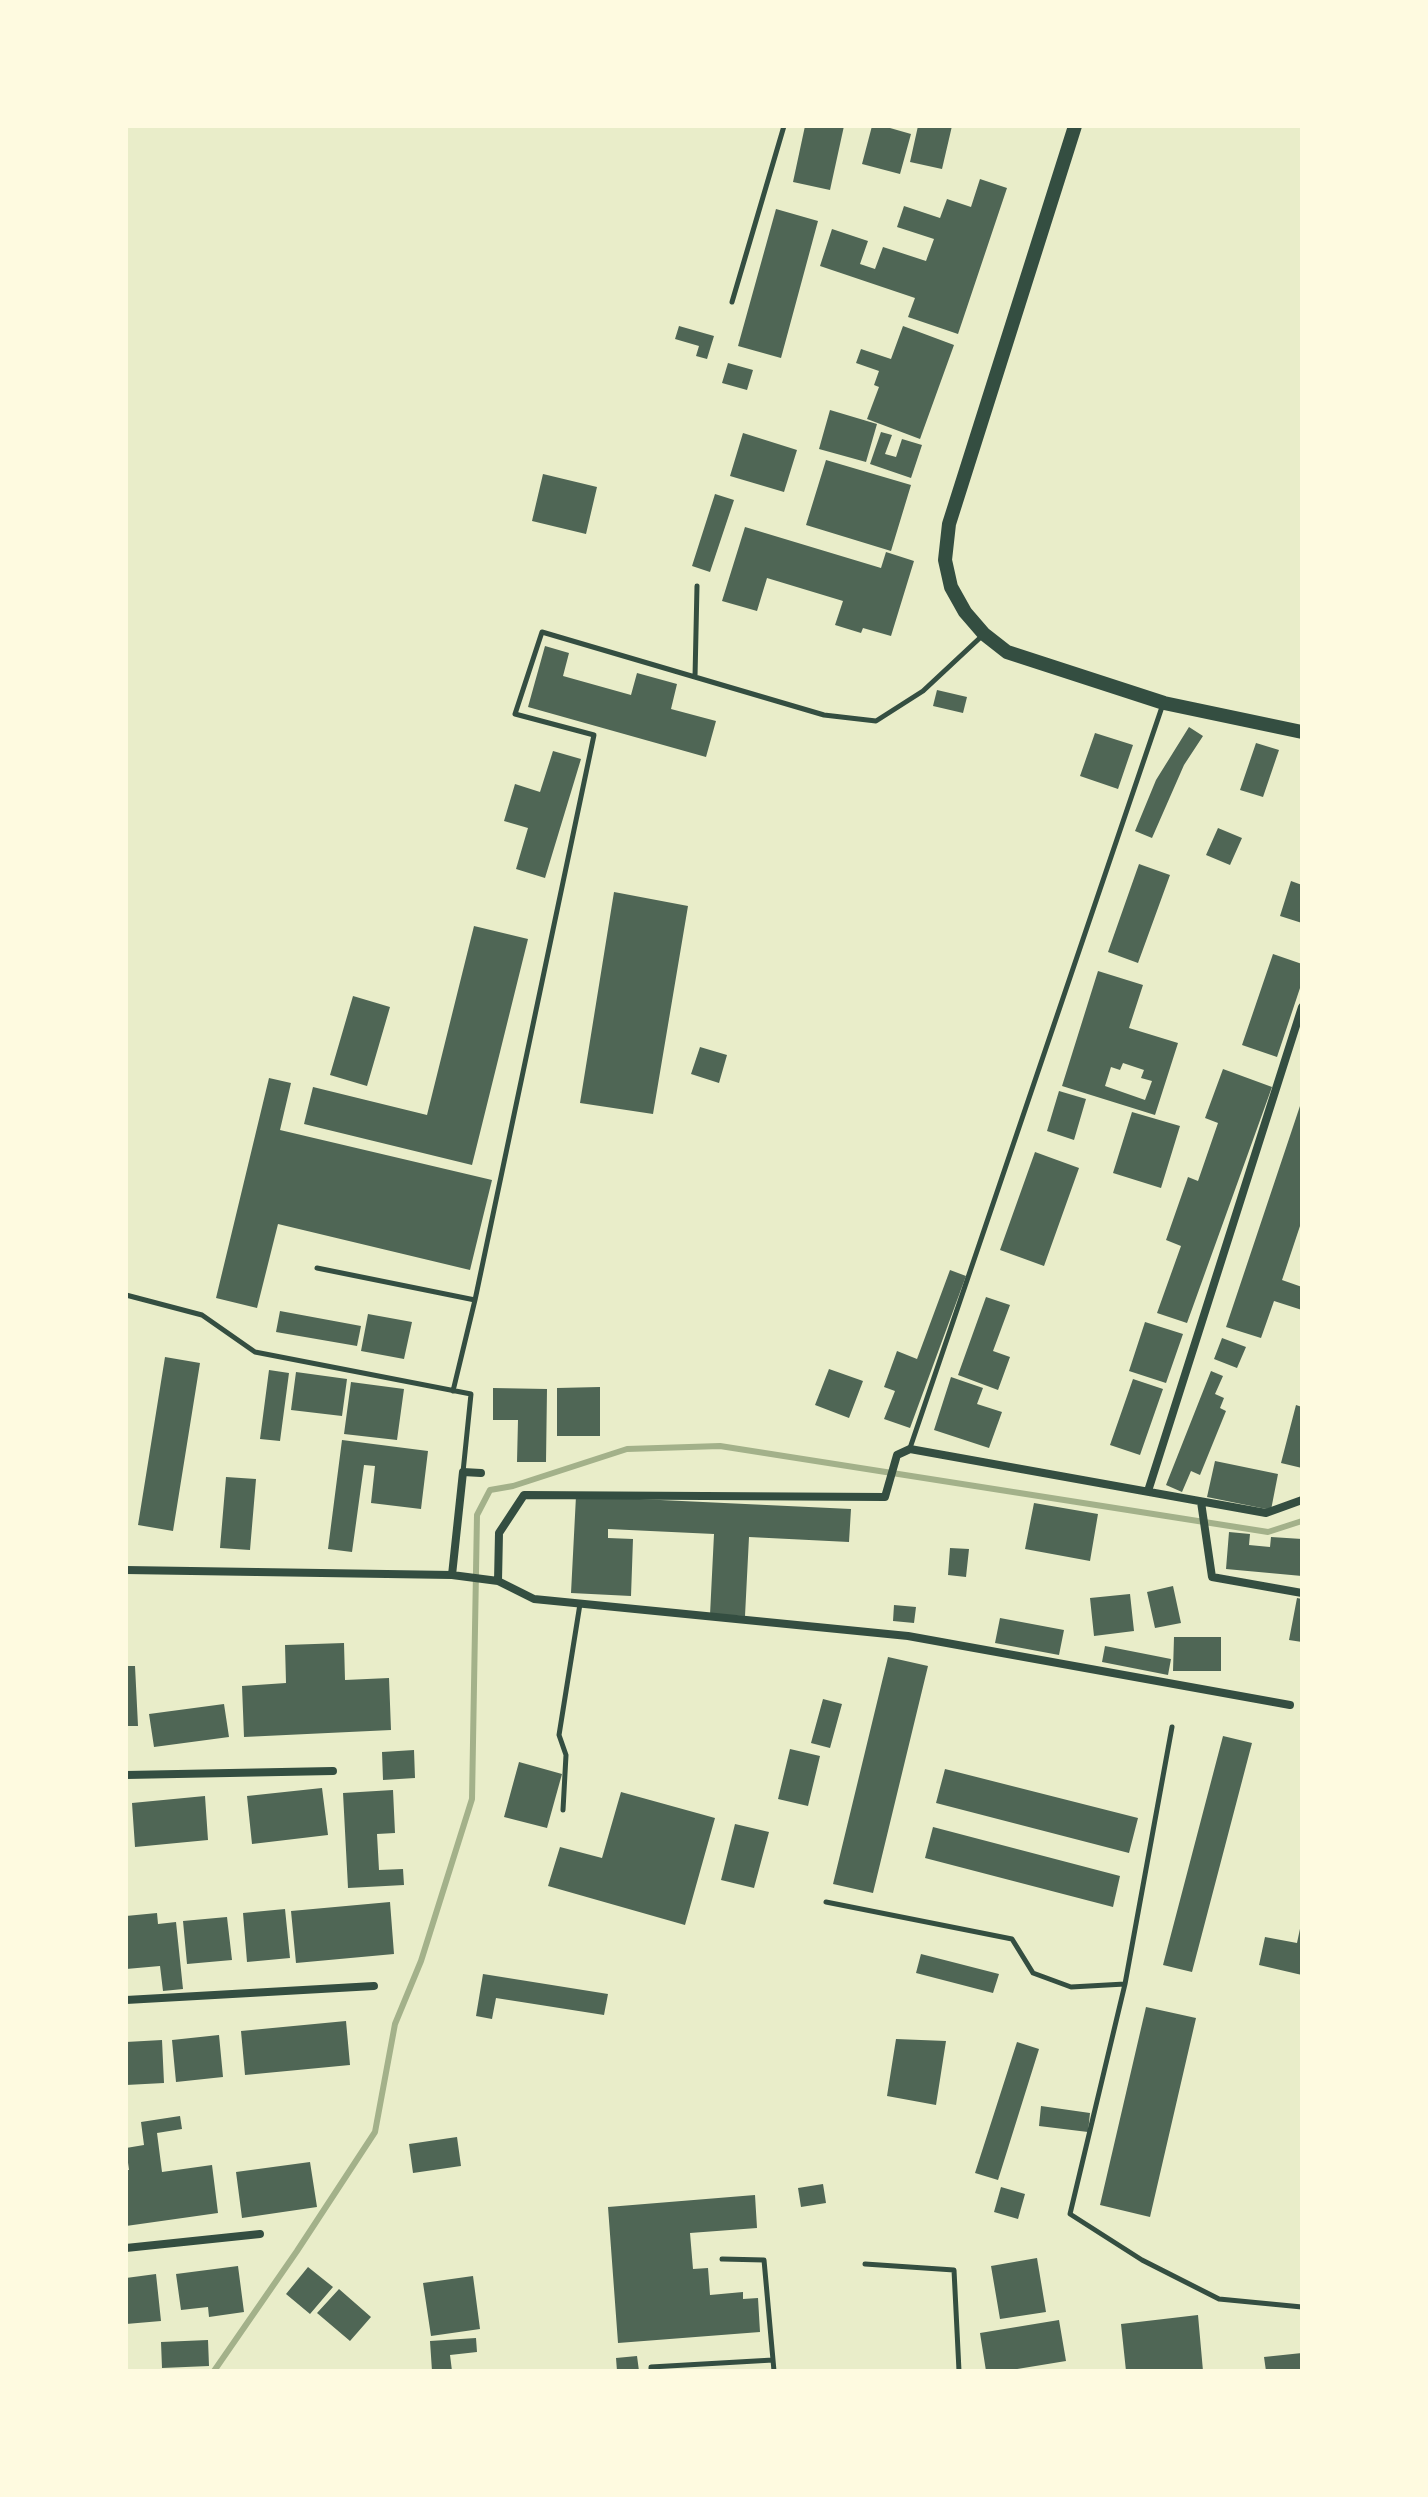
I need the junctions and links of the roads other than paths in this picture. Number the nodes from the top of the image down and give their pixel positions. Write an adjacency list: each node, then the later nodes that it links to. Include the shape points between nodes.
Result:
1 (784, 126): 3 (lane)
2 (1075, 126): 5 (main road, via 949,524 945,560 951,587)
3 (732, 302)
4 (697, 586): 6 (lane)
5 (984, 634): 6 (lane, via 923,691 876,721 824,715); 7 (main road, via 1007,652)
6 (695, 677): 12 (lane, via 542,632 515,714 594,735)
7 (1164, 703): 8 (main road); 14 (lane)
8 (1302, 732)
9 (1302, 1007): 17 (street)
10 (317, 1268): 12 (lane)
11 (126, 1295): 13 (lane, via 202,1315 255,1352)
12 (475, 1300): 13 (lane)
13 (453, 1391): 15 (lane, via 471,1394)
14 (910, 1449): 17 (street); 22 (street, via 897,1455 885,1497 524,1495 499,1533)
15 (463, 1472): 16 (street); 21 (street)
16 (481, 1473)
17 (1148, 1491): 19 (street)
18 (1302, 1500): 19 (street, via 1266,1513)
19 (1201, 1502): 23 (street, via 1212,1577)
20 (126, 1570): 21 (street)
21 (452, 1575): 22 (street)
22 (498, 1581): 24 (street, via 534,1599)
23 (1302, 1593)
24 (580, 1603): 25 (street, via 908,1636); 29 (lane, via 559,1735 566,1755)
25 (1290, 1705)
26 (1172, 1727): 31 (lane)
27 (333, 1771): 28 (street)
28 (126, 1775)
29 (563, 1810)
30 (826, 1902): 31 (lane, via 1012,1939 1033,1973 1071,1987)
31 (1125, 1984): 38 (lane, via 1070,2214 1142,2260 1219,2299)
32 (374, 1986): 33 (street)
33 (126, 2000)
34 (260, 2234): 35 (street)
35 (126, 2248)
36 (722, 2259): 39 (lane, via 764,2260)
37 (865, 2264): 42 (lane, via 954,2270)
38 (1302, 2307)
39 (773, 2360): 40 (lane); 41 (lane)
40 (651, 2371)
41 (774, 2371)
42 (959, 2371)

